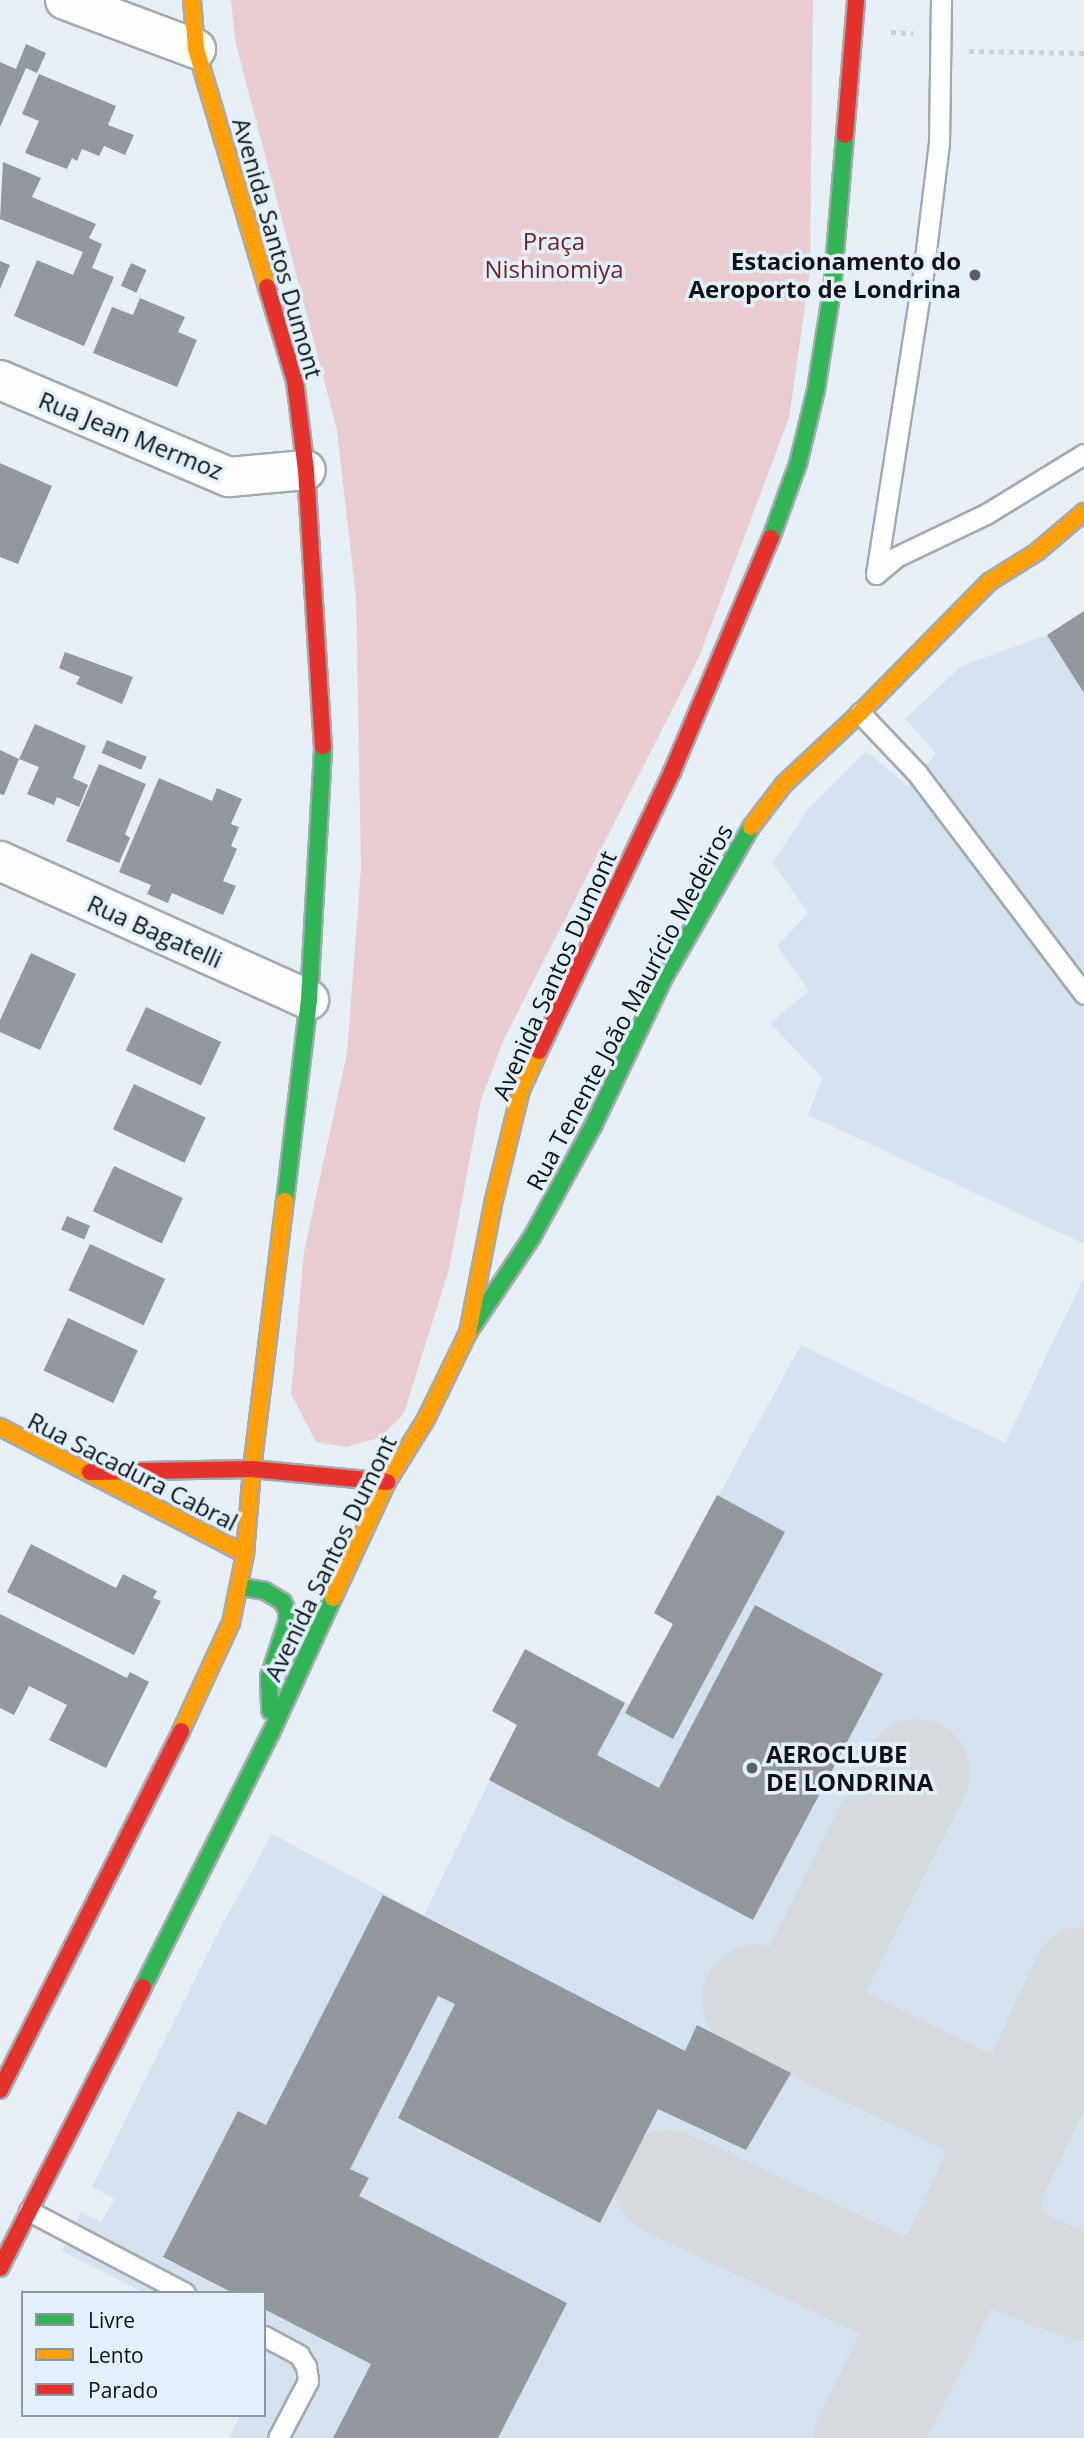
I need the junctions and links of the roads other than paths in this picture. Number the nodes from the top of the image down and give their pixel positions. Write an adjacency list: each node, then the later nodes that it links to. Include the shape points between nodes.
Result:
1 (65, 0): 5 (street)
2 (192, 0): 5 (main road, Avenida Santos Dumont)
3 (856, 0): 16 (main road, Avenida Santos Dumont, via 832,290 798,464 672,772 521,1090)
4 (940, 0): 7 (lane, via 939,143 876,574 896,557 986,514)
5 (196, 49): 8 (main road, Avenida Santos Dumont, via 295,382)
6 (0, 380): 8 (street, Rua Jean Mermoz, via 229,477)
7 (1084, 454)
8 (306, 470): 15 (main road, Avenida Santos Dumont, via 323,752)
9 (1084, 512): 11 (main road, Rua Tenente João Maurício Medeiros)
10 (1083, 538): 11 (main road, Rua Tenente João Maurício Medeiros)
11 (1037, 552): 12 (main road, Rua Tenente João Maurício Medeiros, via 989,582)
12 (860, 713): 14 (lane, via 917,773); 16 (main road, Rua Tenente João Maurício Medeiros, via 784,784 737,848 665,976 593,1126 538,1226)
13 (0, 861): 15 (street, Rua Bagatelli)
14 (1084, 994)
15 (309, 1000): 18 (main road, Avenida Santos Dumont)
16 (468, 1333): 20 (main road, Avenida Santos Dumont, via 426,1419)
17 (0, 1427): 19 (main road, Rua Sacadura Cabral)
18 (252, 1469): 19 (main road); 20 (main road); 21 (main road, Avenida Santos Dumont)
19 (84, 1472): 21 (main road, Rua Sacadura Cabral)
20 (387, 1482): 23 (main road, Avenida Santos Dumont)
21 (245, 1554): 22 (main road, Avenida Santos Dumont)
22 (241, 1587): 23 (main road, via 265,1591 283,1602 287,1611 270,1677); 24 (main road, Avenida Santos Dumont, via 231,1623 172,1751)
23 (270, 1734): 25 (main road, Avenida Santos Dumont)
24 (0, 2090)
25 (29, 2211): 26 (main road, Avenida Santos Dumont); 27 (lane)
26 (0, 2268)
27 (181, 2291)
28 (266, 2337): 29 (lane, via 299,2355 308,2381)
29 (278, 2438)

